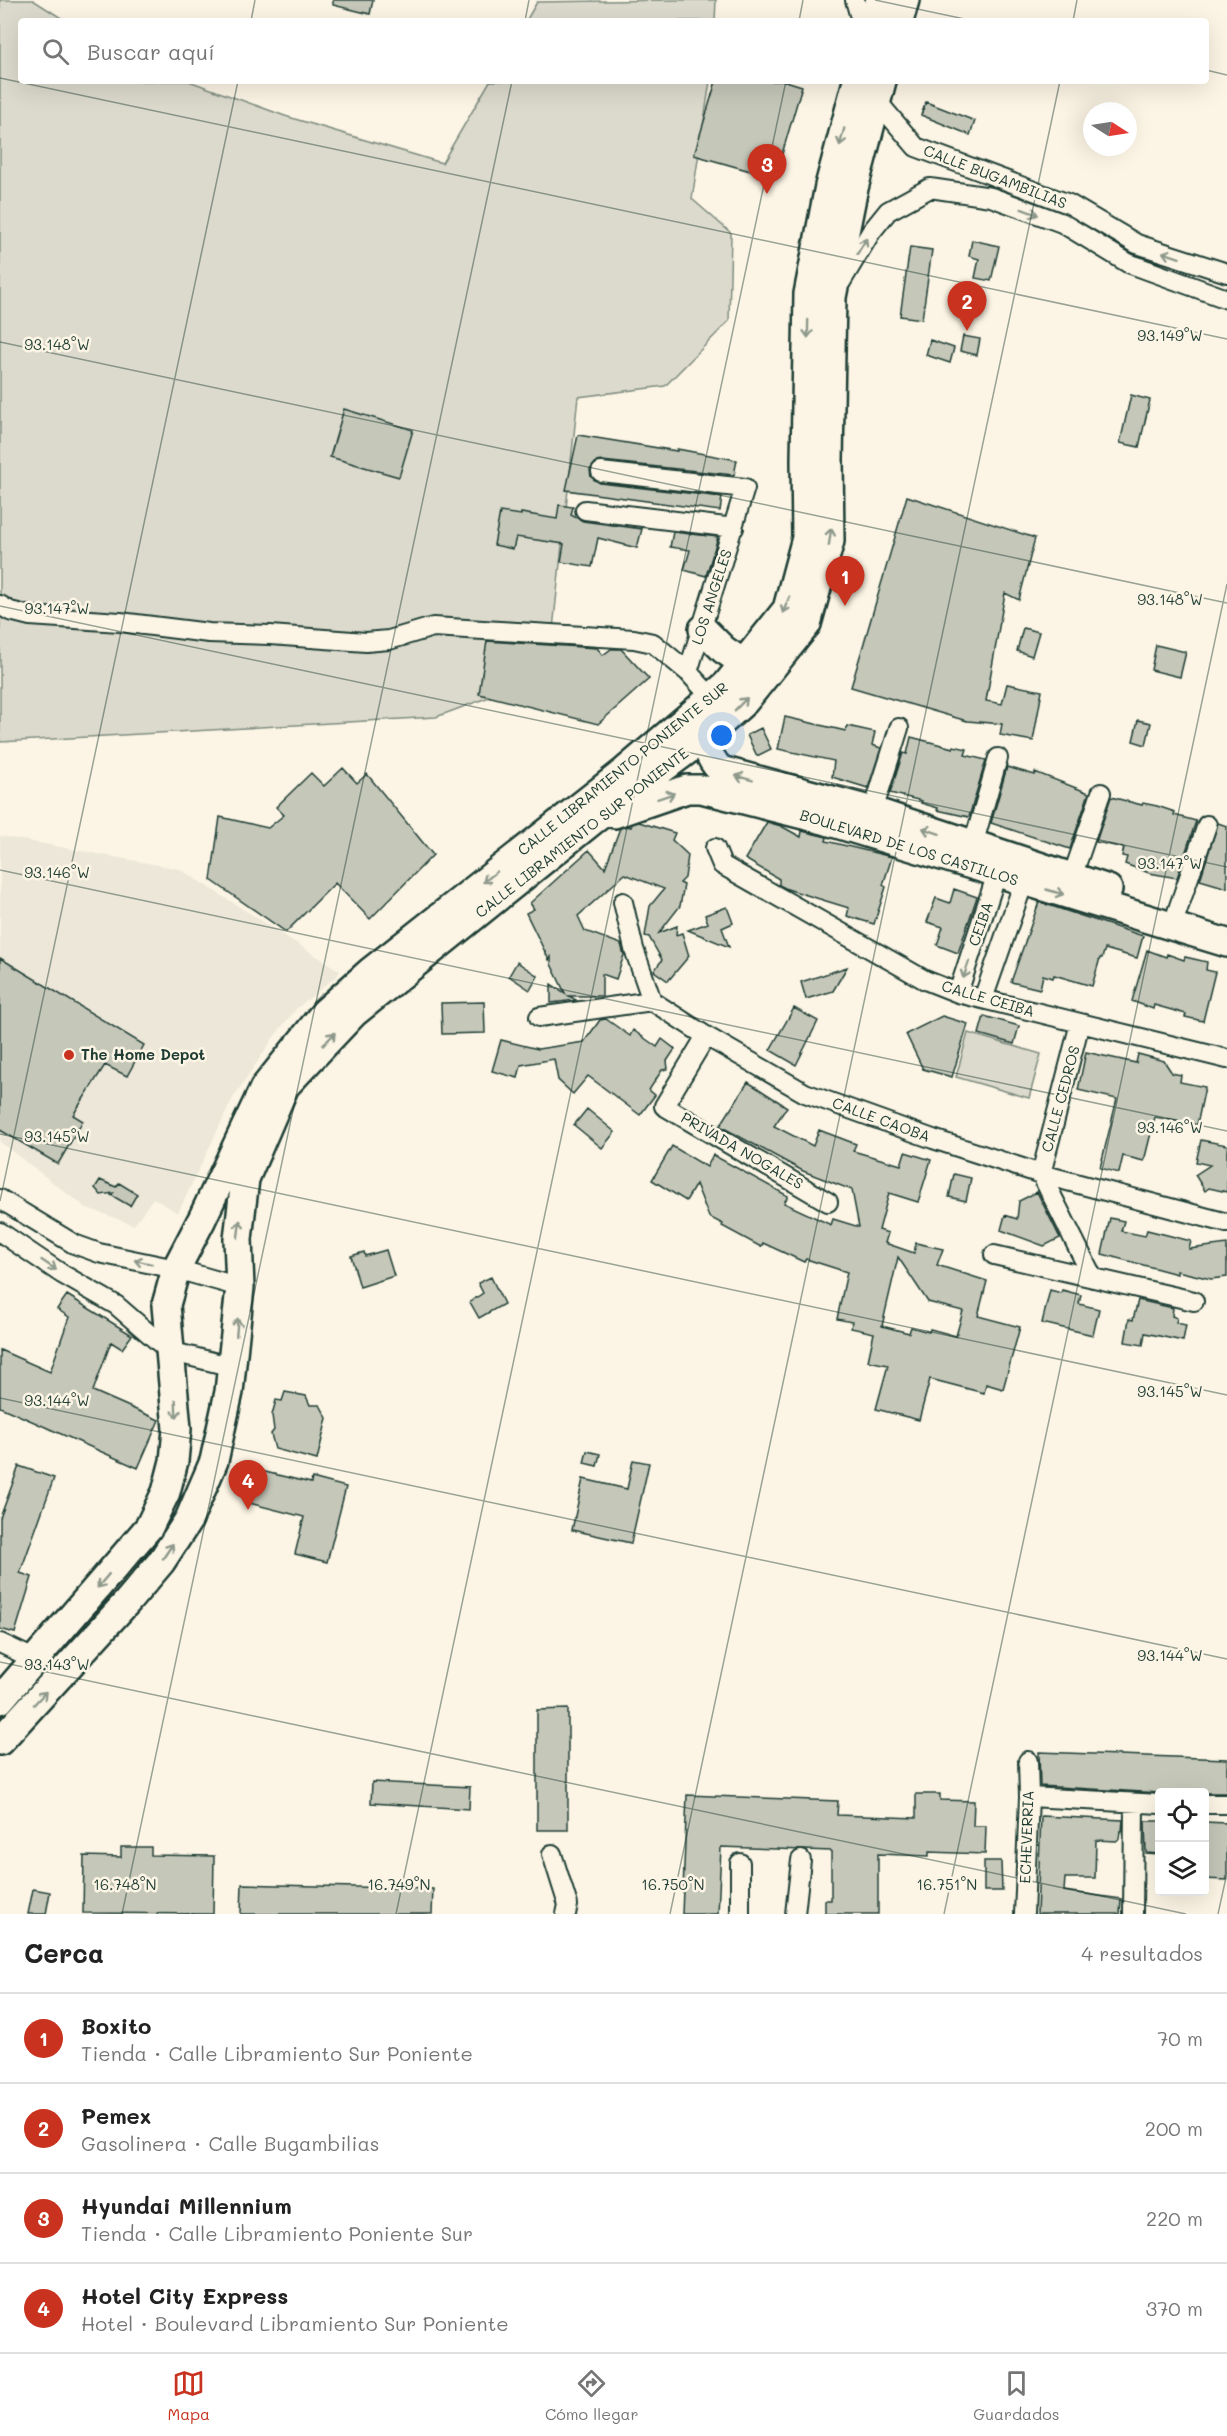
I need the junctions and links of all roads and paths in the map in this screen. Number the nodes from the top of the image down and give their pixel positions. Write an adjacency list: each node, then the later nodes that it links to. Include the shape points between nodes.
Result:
1 (855, 0): 4 (street)
2 (880, 0): 5 (main road)
3 (905, 0): 6 (main road)
4 (860, 18)
5 (874, 18)
6 (900, 18)
7 (856, 84): 19 (main road, CALLE LIBRAMIENTO PONIENTE SUR, one-way to 19, via 829,186 808,294 806,538 787,609)
8 (880, 91): 9 (street, CALLE BUGAMBILIAS, via 915,147 1069,204); 12 (main road, CALLE LIBRAMIENTO SUR PONIENTE, via 853,192)
9 (1137, 244): 10 (street); 11 (street, CALLE BUGAMBILIAS, one-way to 9)
10 (1128, 263): 12 (street, CALLE BUGAMBILIAS, one-way to 10, via 888,211 930,188 991,197 1062,223); 13 (street, CALLE BUGAMBILIAS)
11 (1227, 273)
12 (832, 297): 23 (main road, CALLE LIBRAMIENTO SUR PONIENTE, one-way to 12, via 745,701 807,624 830,541)
13 (1227, 299)
14 (601, 472): 16 (street, LOS ANGELES, via 745,488)
15 (585, 510): 16 (street)
16 (734, 528): 18 (street, LOS ANGELES)
17 (0, 605): 20 (street, via 30,616 210,633 366,642 389,640 433,627 634,639 653,643)
18 (703, 629): 19 (main road, via 724,650); 20 (street, LOS ANGELES)
19 (746, 664): 21 (main road, CALLE LIBRAMIENTO PONIENTE SUR)
20 (688, 672): 21 (street)
21 (711, 697): 51 (main road, CALLE LIBRAMIENTO PONIENTE SUR, one-way to 51, via 325,1012 264,1088)
22 (898, 728): 26 (street)
23 (704, 738): 26 (main road, BOULEVARD DE LOS CASTILLOS, one-way to 23, via 721,770); 27 (main road, CALLE LIBRAMIENTO SUR PONIENTE)
24 (998, 758): 29 (street)
25 (1101, 793): 33 (street)
26 (873, 811): 29 (main road, BOULEVARD DE LOS CASTILLOS, one-way to 26)
27 (591, 822): 31 (main road, BOULEVARD DE LOS CASTILLOS, one-way to 31, via 687,789 701,789); 53 (main road, CALLE LIBRAMIENTO SUR PONIENTE, one-way to 27, via 238,1239 245,1179 285,1086 354,1013)
28 (1207, 825): 35 (street)
29 (974, 845): 31 (main road, BOULEVARD DE LOS CASTILLOS)
30 (715, 848): 38 (street, CALLE CEIBA, via 722,865 925,980)
31 (1000, 864): 32 (main road, BOULEVARD DE LOS CASTILLOS); 38 (street, CEIBA, one-way to 38)
32 (1028, 873): 33 (main road, BOULEVARD DE LOS CASTILLOS); 37 (main road, BOULEVARD DE LOS CASTILLOS, one-way to 37); 39 (street)
33 (1072, 877): 35 (main road, BOULEVARD DE LOS CASTILLOS)
34 (623, 902): 40 (street)
35 (1177, 912): 36 (main road, BOULEVARD DE LOS CASTILLOS)
36 (1227, 925)
37 (1227, 943)
38 (958, 993): 39 (street, CALLE CEIBA)
39 (983, 999): 42 (street, CALLE CEIBA)
40 (652, 1001): 41 (street); 43 (street, CALLE CAOBA)
41 (539, 1017)
42 (1080, 1023): 44 (street, CALLE CEIBA); 45 (street, CALLE CEDROS)
43 (706, 1036): 45 (street, CALLE CAOBA, via 805,1093); 47 (street, PRIVADA NOGALES, via 664,1106)
44 (1227, 1059)
45 (1041, 1174): 48 (street, CALLE CAOBA); 52 (street)
46 (0, 1199): 51 (street, one-way to 46, via 74,1244)
47 (828, 1202)
48 (1227, 1223)
49 (0, 1232): 55 (street, one-way to 55, via 116,1305)
50 (994, 1255): 52 (street)
51 (176, 1269): 53 (street); 55 (main road, CALLE LIBRAMIENTO PONIENTE SUR, via 166,1305)
52 (1093, 1278): 54 (street)
53 (240, 1287): 56 (main road, CALLE LIBRAMIENTO SUR PONIENTE, one-way to 53)
54 (1194, 1301)
55 (169, 1351): 56 (street); 58 (main road, CALLE LIBRAMIENTO PONIENTE SUR, one-way to 58, via 177,1429 166,1492 149,1527)
56 (233, 1367): 60 (main road, CALLE LIBRAMIENTO SUR PONIENTE, one-way to 56, via 127,1602 161,1562 189,1519 216,1452)
57 (0, 1643): 58 (street)
58 (36, 1660): 59 (main road, CALLE LIBRAMIENTO PONIENTE SUR)
59 (0, 1700)
60 (0, 1741)
61 (1028, 1761): 62 (street, ECHEVERRIA)
62 (1029, 1797): 63 (street); 73 (street, ECHEVERRIA)
63 (1134, 1804): 64 (street); 74 (street)
64 (1155, 1804)
65 (1209, 1804): 66 (street)
66 (1227, 1804)
67 (552, 1854): 70 (street, via 568,1905)
68 (801, 1860): 72 (street)
69 (740, 1863): 71 (street)
70 (566, 1914)
71 (740, 1914)
72 (795, 1914)
73 (1023, 1914)
74 (1133, 1914)

